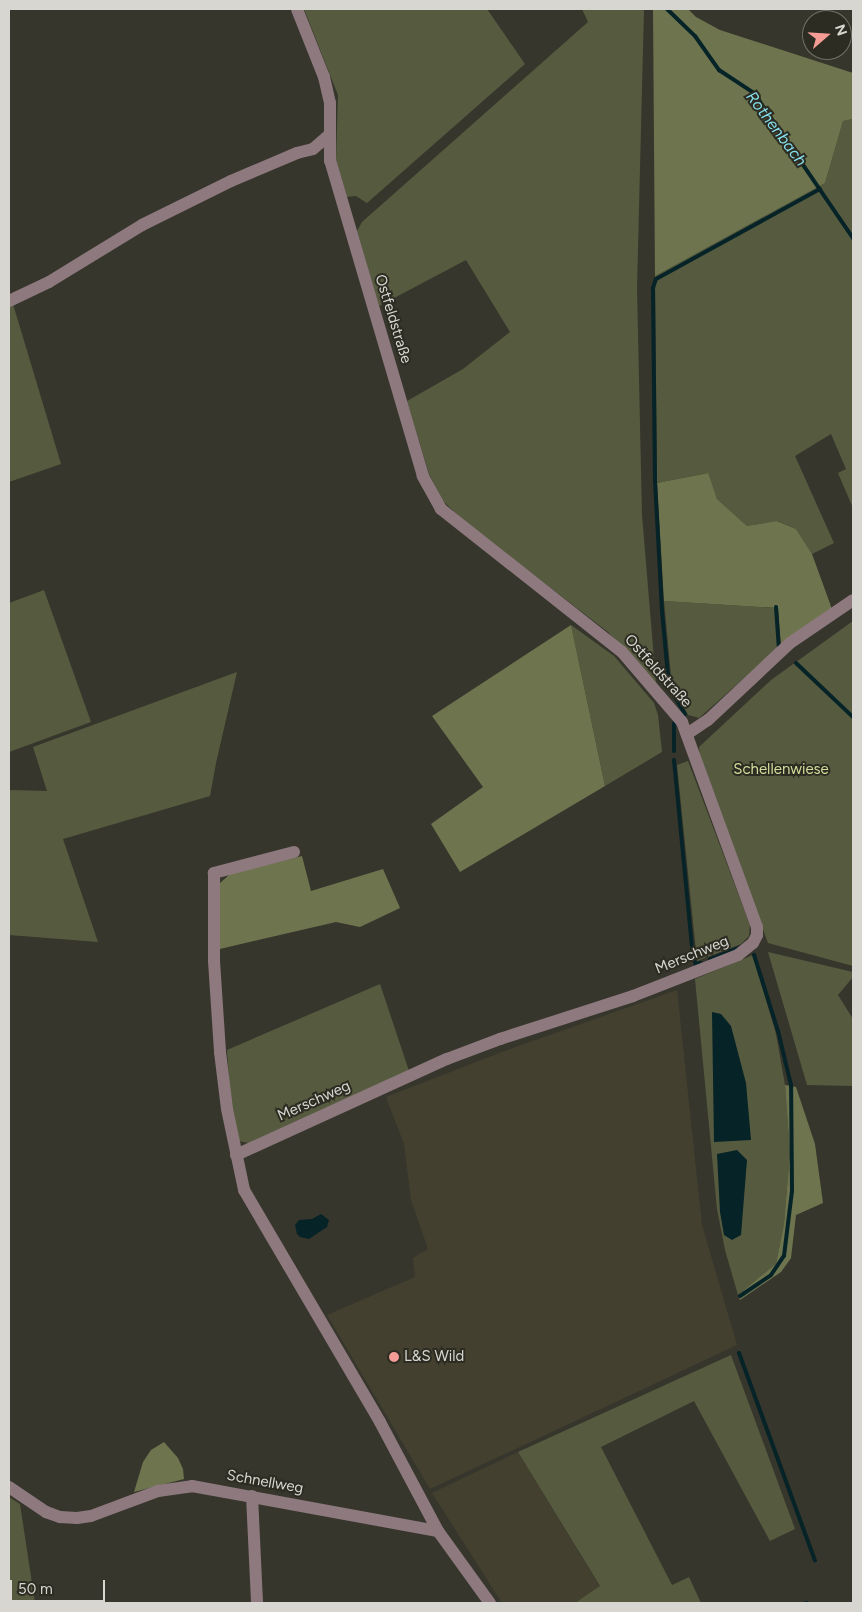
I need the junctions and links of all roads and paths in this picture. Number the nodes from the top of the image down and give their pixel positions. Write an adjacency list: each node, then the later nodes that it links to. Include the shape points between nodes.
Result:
1 (297, 9): 2 (street, Ostfeldstraße, via 324,77 330,103)
2 (328, 136): 3 (street); 4 (street, Ostfeldstraße)
3 (313, 149): 4 (street); 5 (street, via 231,182 142,225 49,282)
4 (330, 161): 7 (street, Ostfeldstraße, via 424,476 441,509 622,652 677,716)
5 (9, 301)
6 (853, 600): 7 (street, via 790,643 708,720)
7 (687, 734): 9 (street, Merschweg, via 694,762 757,927 753,943 746,950 633,996 447,1059)
8 (294, 852): 9 (street, via 214,873 214,961 220,1052)
9 (236, 1155): 12 (street, via 244,1190 380,1422)
10 (9, 1487): 11 (street, Schnellweg, via 46,1512 76,1518 91,1516 158,1491 192,1486)
11 (252, 1496): 12 (street, Schnellweg); 13 (street)
12 (438, 1531): 14 (street)
13 (257, 1603)
14 (490, 1603)

